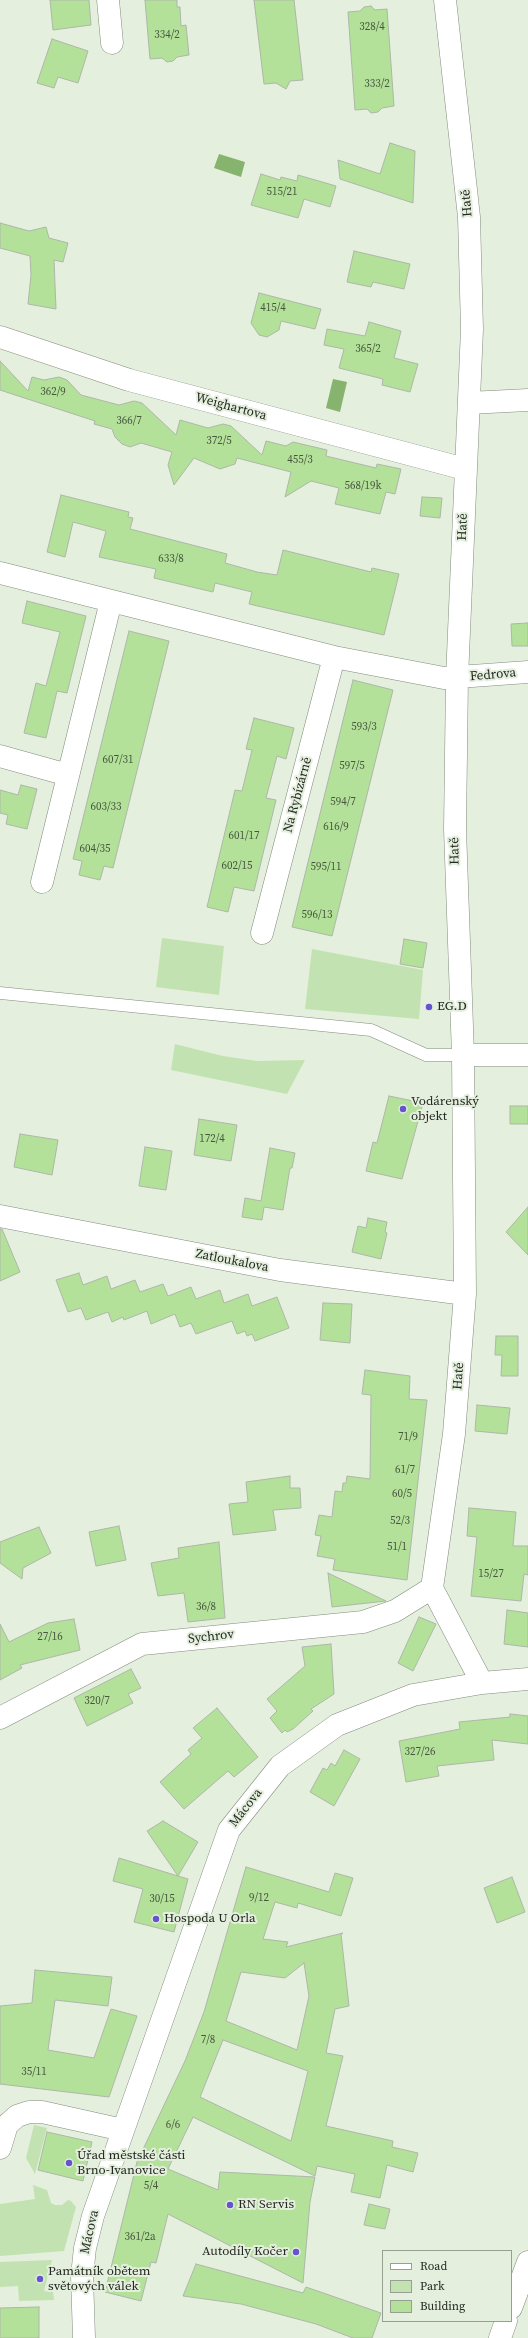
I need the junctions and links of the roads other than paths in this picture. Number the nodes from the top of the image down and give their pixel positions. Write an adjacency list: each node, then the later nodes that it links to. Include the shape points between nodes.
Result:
1 (108, 0): 3 (street)
2 (445, 0): 6 (street, Hatě, via 469,217 472,329)
3 (112, 43)
4 (0, 337): 7 (street, Weighartova, via 129,380)
5 (528, 400): 6 (street)
6 (469, 403): 7 (street, Hatě)
7 (465, 469): 12 (street, Hatě)
8 (0, 573): 9 (street)
9 (111, 601): 10 (street); 14 (street)
10 (334, 657): 12 (street, via 444,678); 16 (street, Na Rybízárně)
11 (528, 672): 12 (street, Fedrova)
12 (457, 678): 18 (street, Hatě, via 455,829)
13 (0, 756): 14 (street)
14 (68, 775): 15 (street)
15 (42, 882)
16 (262, 933)
17 (0, 992): 18 (lane, via 371,1030 426,1055)
18 (463, 1055): 19 (street); 21 (street, Hatě)
19 (528, 1056)
20 (0, 1216): 21 (street, Zatloukalova, via 280,1270)
21 (465, 1294): 22 (street, Hatě, via 454,1434)
22 (432, 1588): 24 (street); 25 (street, Sychrov, via 395,1611 363,1622 142,1644)
23 (528, 1679): 24 (street, Mácova)
24 (482, 1683): 26 (street, Mácova, via 413,1695 337,1725 280,1766 229,1830)
25 (0, 1718)
26 (123, 2130): 27 (street, via 42,2112 29,2112 17,2116 7,2125); 31 (street, Mácova, via 93,2216 85,2248 82,2290)
27 (0, 2148)
28 (528, 2262): 29 (street)
29 (512, 2305)
30 (506, 2322): 32 (street)
31 (84, 2338)
32 (500, 2338)

